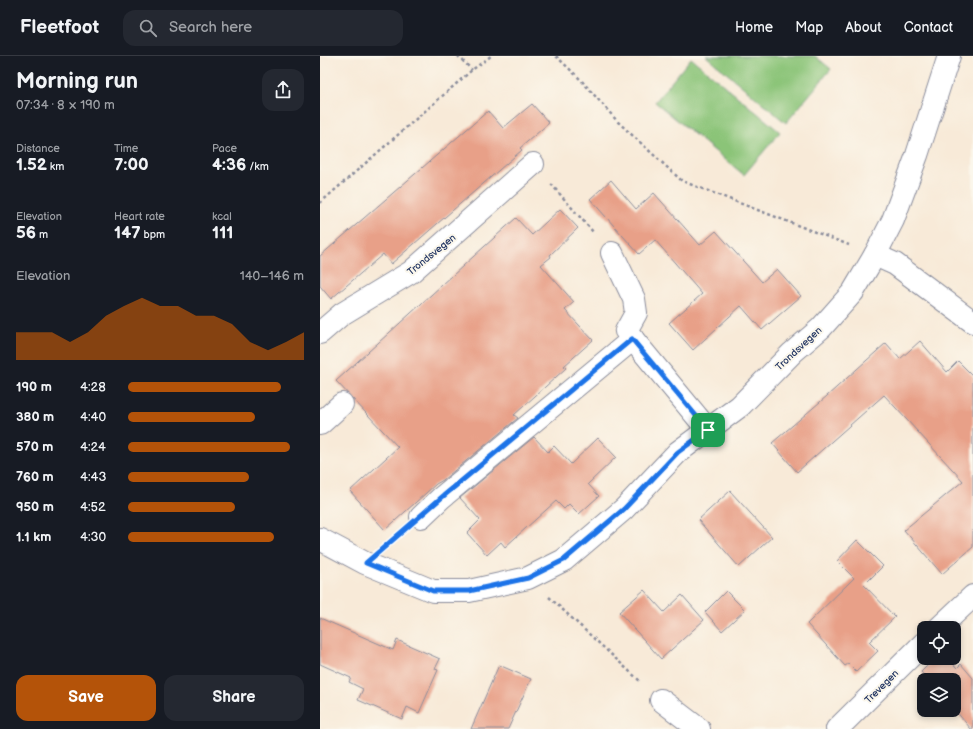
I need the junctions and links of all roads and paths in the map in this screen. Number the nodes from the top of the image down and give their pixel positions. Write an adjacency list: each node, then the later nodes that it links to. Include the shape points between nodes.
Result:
1 (458, 56): 5 (path)
2 (491, 56): 5 (path)
3 (556, 56): 9 (path, via 618,122 682,181)
4 (949, 56): 9 (street, Trondsvegen, via 896,212)
5 (472, 70): 7 (path)
6 (533, 164): 8 (path); 11 (street, Trondsvegen, via 411,272 342,314)
7 (320, 203)
8 (612, 253): 12 (street, via 634,299 636,313 626,331)
9 (875, 255): 10 (street, via 895,264); 15 (street, Trondsvegen, via 852,292 821,328 792,353 740,406)
10 (973, 322)
11 (320, 333)
12 (632, 339): 15 (street); 16 (street)
13 (342, 404): 14 (street)
14 (320, 424)
15 (708, 430): 19 (street, Trondsvegen, via 678,452 624,509 564,560)
16 (421, 516): 18 (path)
17 (320, 539): 18 (street, Trondsvegen)
18 (366, 563): 19 (street, Trondsvegen, via 433,591 469,591)
19 (528, 578): 23 (path)
20 (973, 596): 21 (street)
21 (946, 621)
22 (917, 650): 25 (street, Trevegen)
23 (661, 700): 24 (street)
24 (698, 729)
25 (837, 729)

